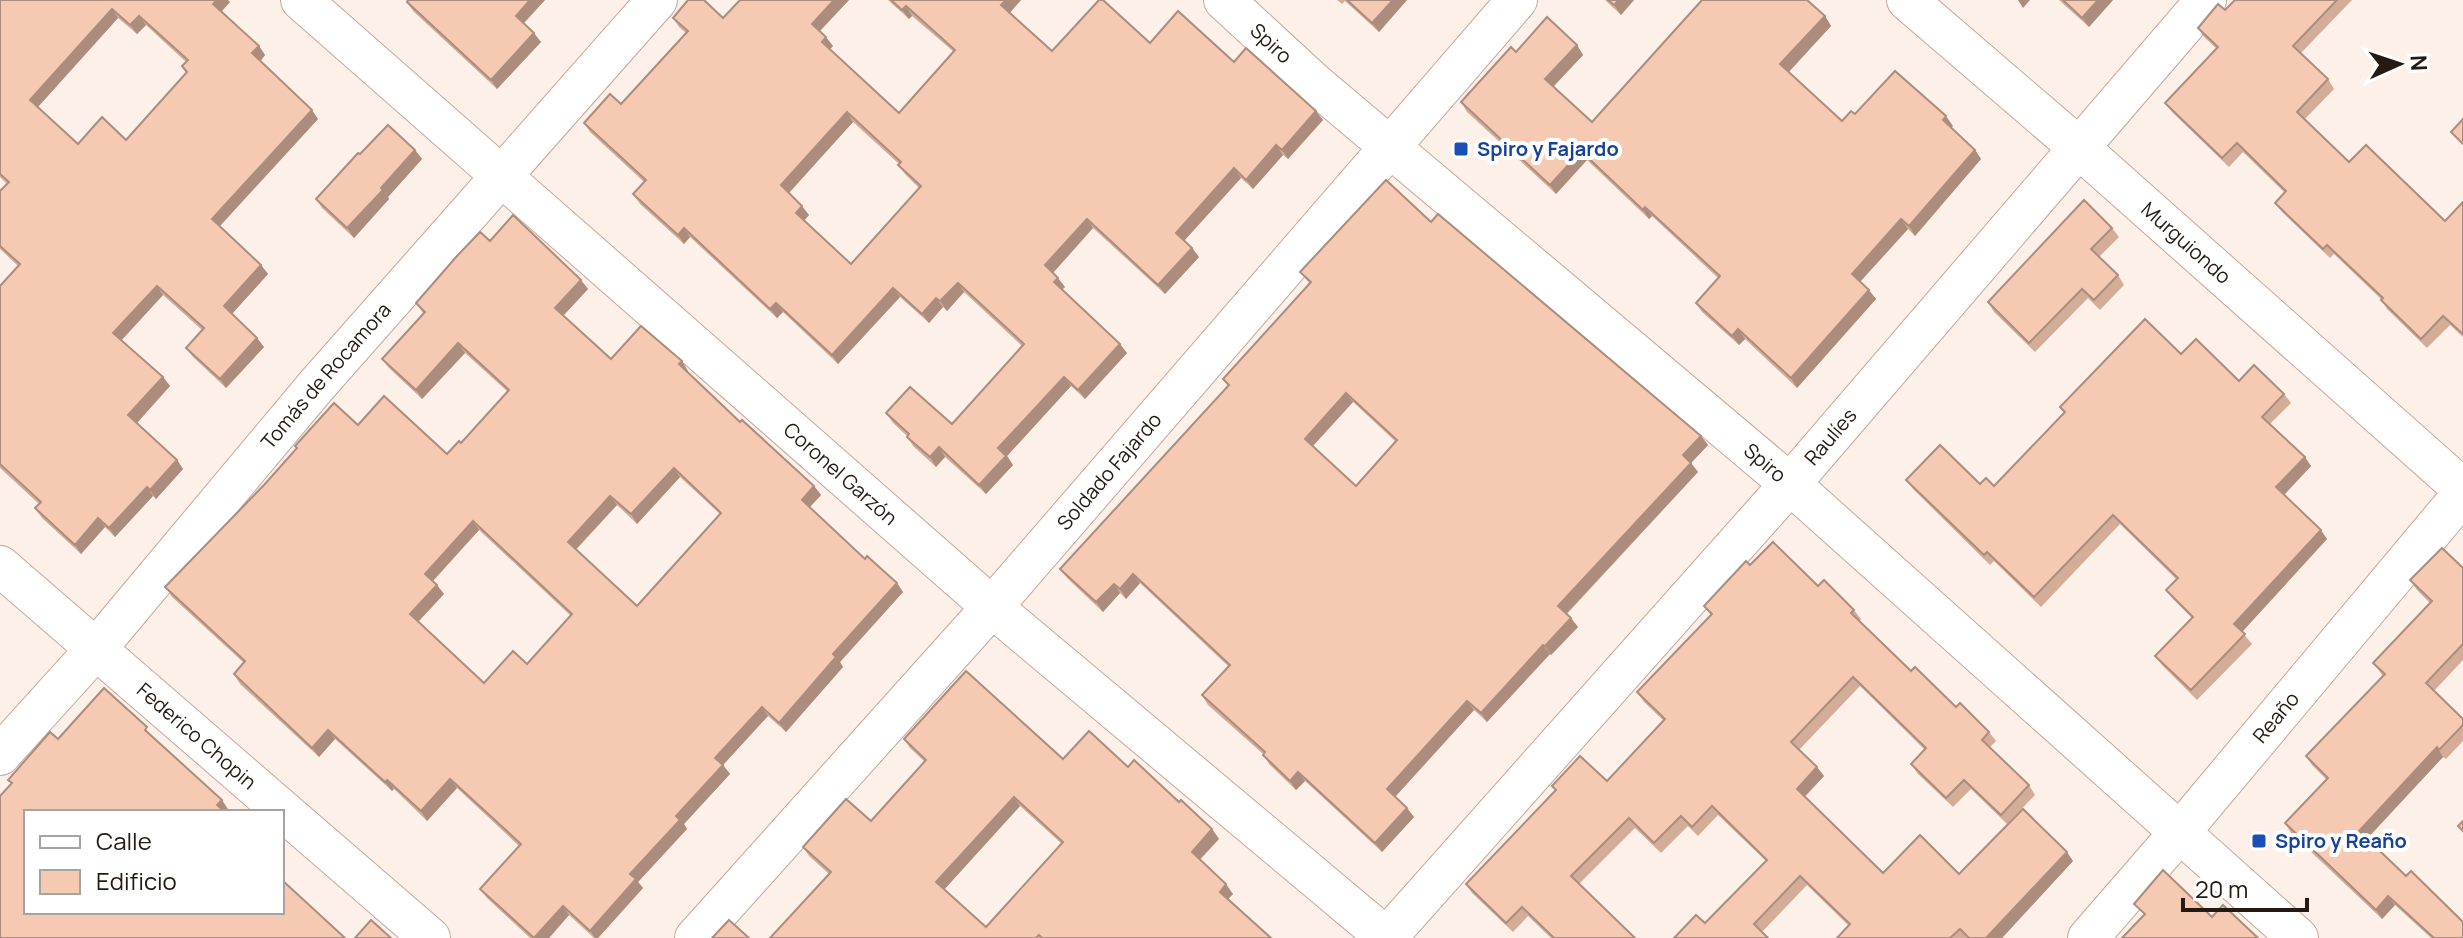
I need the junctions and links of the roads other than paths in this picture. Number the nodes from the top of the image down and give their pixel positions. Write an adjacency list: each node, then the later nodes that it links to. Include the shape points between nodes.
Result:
1 (301, 0): 9 (street, Coronel Garzón)
2 (657, 0): 9 (street, Tomás de Rocamora)
3 (1224, 0): 7 (street, Spiro)
4 (1517, 0): 7 (street, Soldado Fajardo)
5 (1907, 0): 8 (street, Murguiondo)
6 (2206, 0): 8 (street, Raulíes)
7 (1390, 147): 10 (street, Spiro); 13 (street, Soldado Fajardo)
8 (2078, 147): 10 (street, Raulíes); 11 (street, Murguiondo)
9 (502, 177): 13 (street, Coronel Garzón); 14 (street, Tomás de Rocamora, via 306,398)
10 (1790, 484): 18 (street, Spiro); 21 (street, Raulíes)
11 (2463, 492): 18 (street, Reaño)
12 (0, 566): 14 (street, Federico Chopin)
13 (992, 607): 20 (street, Soldado Fajardo); 21 (street, Coronel Garzón)
14 (96, 649): 15 (street, Tomás de Rocamora); 16 (street, Federico Chopin)
15 (0, 755)
16 (282, 810)
17 (284, 812): 19 (street, Federico Chopin)
18 (2180, 832): 22 (street, Reaño); 23 (street, Spiro)
19 (430, 938)
20 (695, 938)
21 (1386, 938)
22 (2088, 938)
23 (2298, 938)

